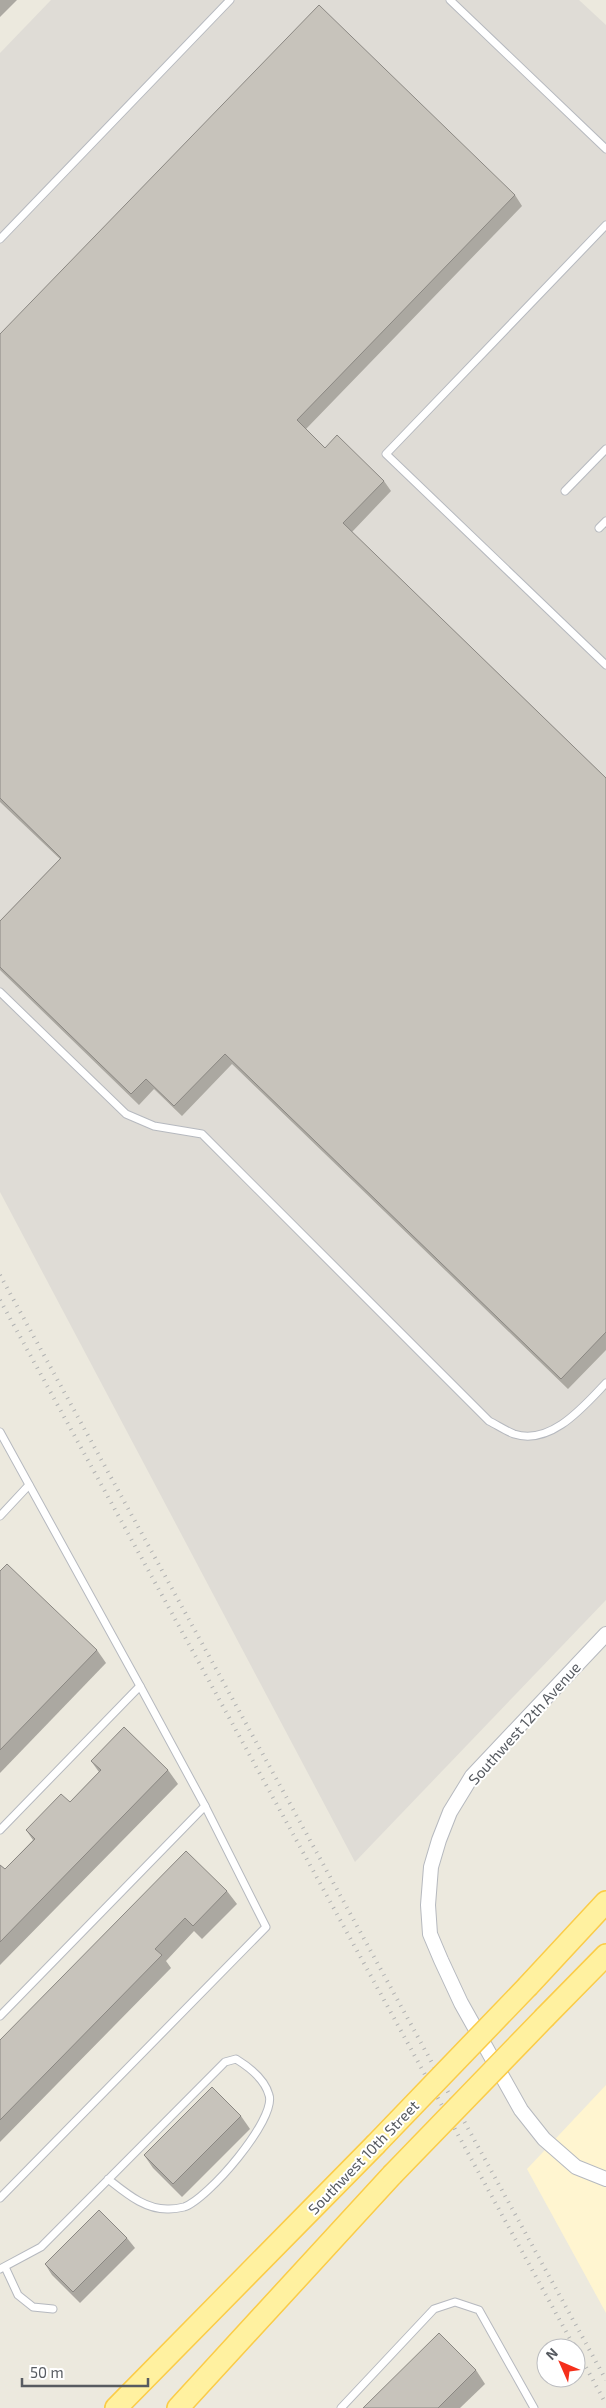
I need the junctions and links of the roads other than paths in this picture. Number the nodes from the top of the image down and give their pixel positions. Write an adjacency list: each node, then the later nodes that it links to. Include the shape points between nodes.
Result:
1 (230, 0): 5 (lane)
2 (450, 0): 3 (lane)
3 (606, 149)
4 (606, 225): 10 (lane, via 386,454)
5 (0, 239)
6 (606, 449): 7 (lane)
7 (565, 491)
8 (606, 521): 9 (lane)
9 (599, 528)
10 (606, 665)
11 (0, 992): 12 (lane, via 126,1114 154,1126 202,1134 489,1421 515,1434 534,1435 550,1431 580,1409)
12 (606, 1383)
13 (0, 1432): 14 (lane)
14 (29, 1485): 15 (lane); 17 (lane)
15 (0, 1516)
16 (606, 1634): 23 (street, Southwest 12th Avenue, via 472,1776 450,1812 431,1867 428,1905 430,1934 461,2003 521,2110 544,2139 576,2167)
17 (140, 1686): 18 (lane); 19 (lane)
18 (205, 1806): 22 (lane); 25 (lane, via 266,1927)
19 (0, 1830)
20 (606, 1902): 28 (main road, Southwest 10th Street, bridge, via 375,2145)
21 (606, 1955): 29 (main road, bridge, via 392,2175)
22 (0, 2016)
23 (606, 2179)
24 (108, 2180): 24 (lane, via 225,2062 236,2059 245,2065 257,2075 270,2095 269,2110 258,2131 213,2184 186,2207 167,2209 140,2203); 26 (lane, via 42,2247)
25 (0, 2198)
26 (3, 2268): 27 (lane, via 18,2295 33,2307)
27 (53, 2309)
28 (116, 2408)
29 (178, 2408)
30 (342, 2408): 31 (lane, via 434,2310 455,2302 479,2310)
31 (534, 2408)

